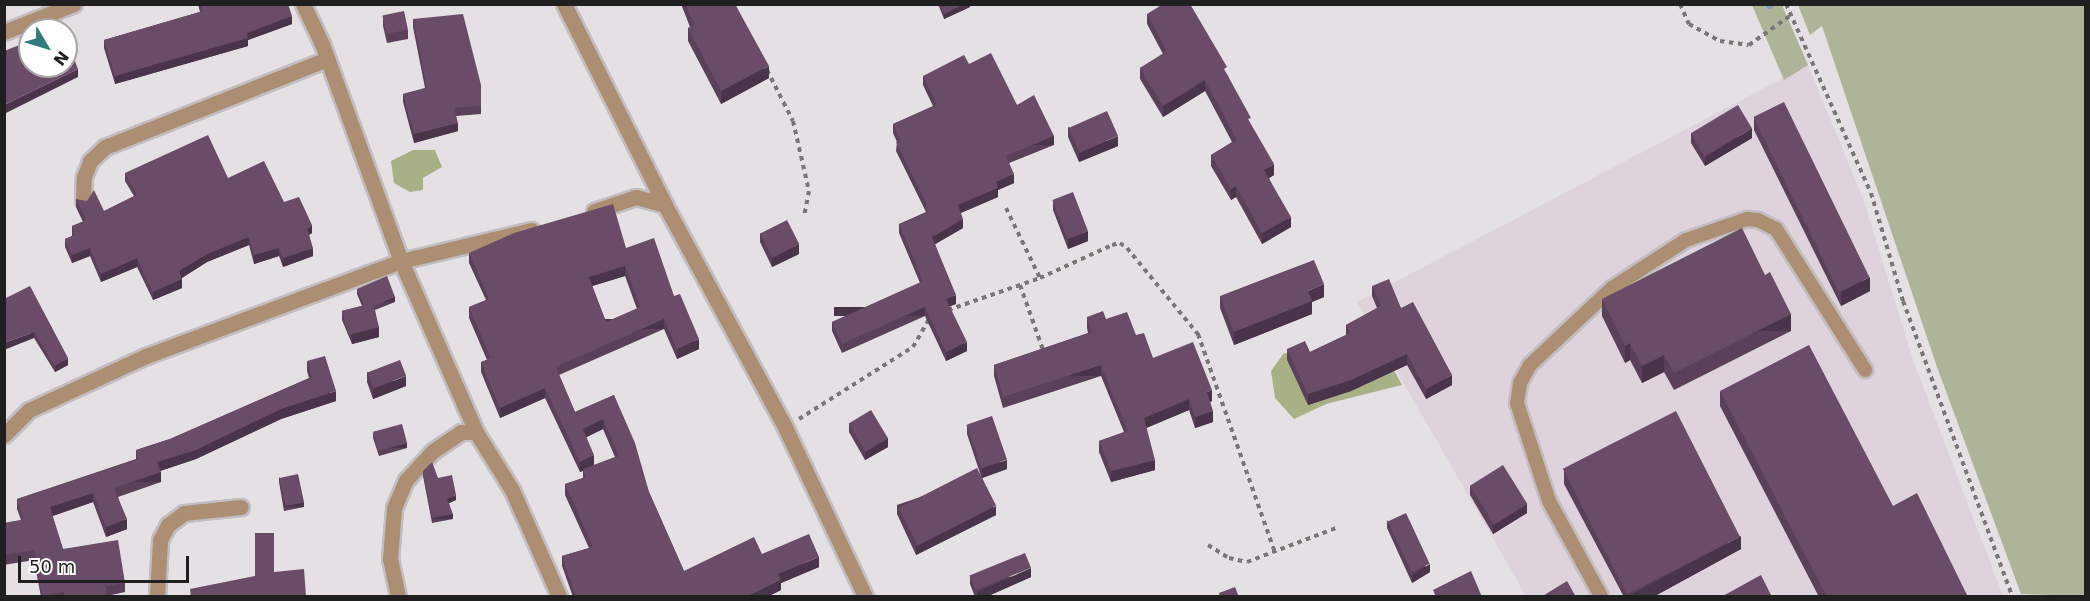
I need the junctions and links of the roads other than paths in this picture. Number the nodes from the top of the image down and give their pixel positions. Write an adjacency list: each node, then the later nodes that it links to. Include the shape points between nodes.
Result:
1 (74, 4): 4 (street)
2 (303, 4): 5 (street)
3 (564, 4): 7 (street)
4 (4, 32)
5 (327, 58): 6 (street, via 105,147 90,160); 10 (street)
6 (83, 200)
7 (665, 205): 8 (street, via 636,197); 18 (street, via 785,427)
8 (582, 215)
9 (549, 225): 10 (street)
10 (401, 261): 12 (street); 13 (street, via 146,356 29,410)
11 (1865, 370): 19 (lane, via 1776,229 1758,220 1748,219 1686,240 1612,288 1530,364 1520,383 1517,403 1549,501)
12 (476, 432): 16 (street, via 461,432 433,452 406,480 394,508 390,559); 17 (street, via 512,490)
13 (4, 435)
14 (241, 507): 15 (street, via 184,513 168,525 160,540)
15 (157, 597)
16 (398, 597)
17 (559, 597)
18 (865, 597)
19 (1601, 597)

